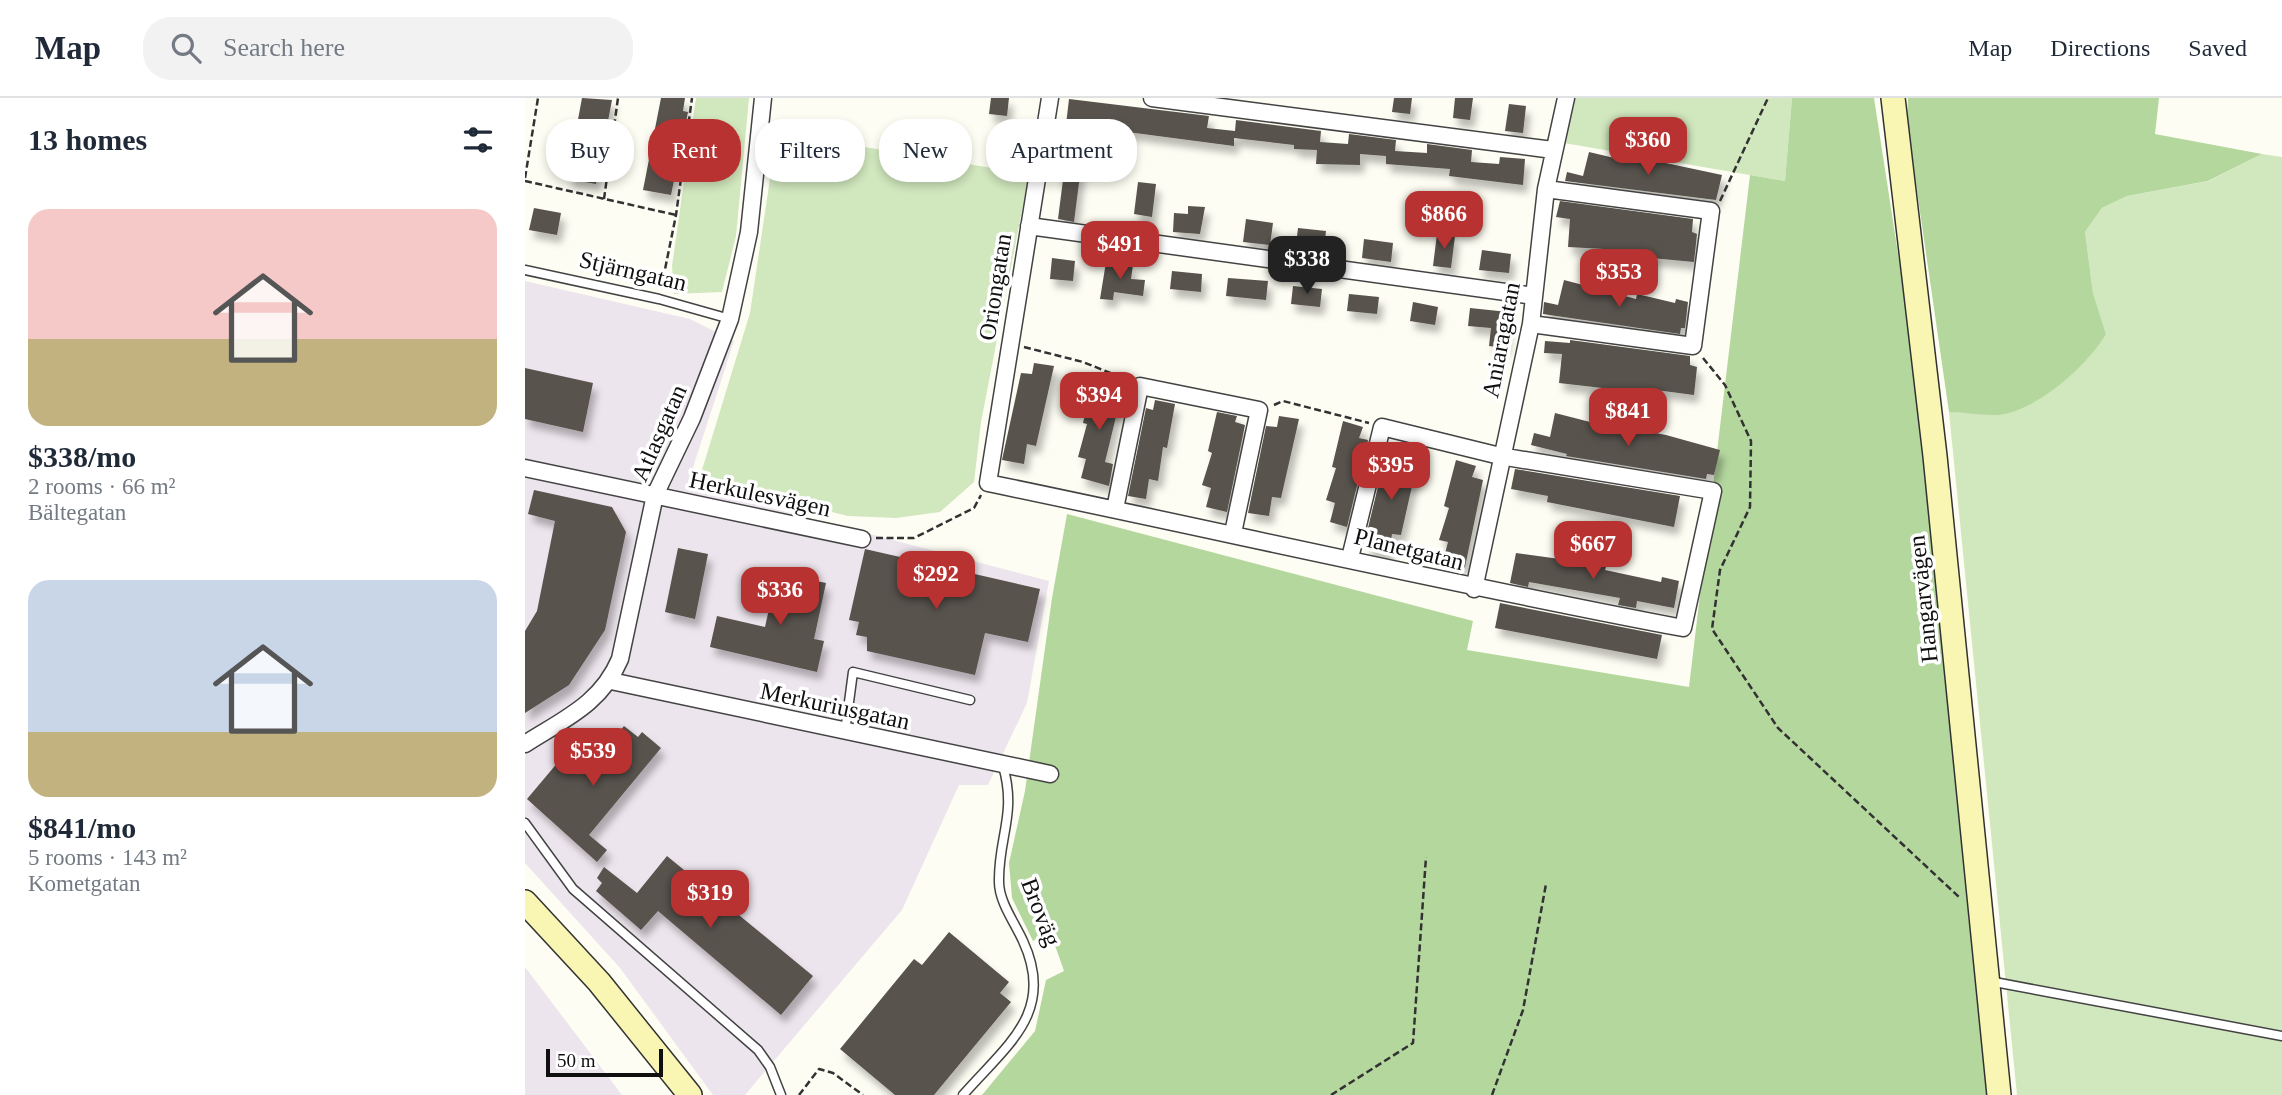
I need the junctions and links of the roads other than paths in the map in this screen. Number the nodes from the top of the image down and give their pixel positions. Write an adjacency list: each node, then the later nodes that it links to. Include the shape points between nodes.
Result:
1 (763, 98): 11 (street, Atlasgatan, via 749,232)
2 (1050, 98): 8 (street, Oriongatan)
3 (1152, 98): 6 (street)
4 (1566, 98): 6 (street, Aniaragatan)
5 (1893, 98): 30 (street, Hangarvägen)
6 (1553, 150): 7 (street, Aniaragatan)
7 (1546, 189): 10 (street, Aniaragatan); 12 (street, via 1711,211 1693,346)
8 (1028, 226): 10 (street); 15 (street, Oriongatan)
9 (525, 270): 11 (lane, Stjärngatan)
10 (1534, 296): 12 (street, Aniaragatan)
11 (730, 319): 16 (street, Atlasgatan, via 697,406)
12 (1531, 324): 13 (street, Aniaragatan)
13 (1500, 456): 20 (street, via 1382,427); 21 (street, Aniaragatan); 21 (street, Planetgatan, via 1713,491 1683,628)
14 (525, 468): 16 (street, Herkulesvägen)
15 (988, 483): 17 (street, Planetgatan)
16 (655, 495): 19 (street, Herkulesvägen); 22 (street, Atlasgatan, via 635,597)
17 (1115, 509): 18 (street, Planetgatan); 18 (street, via 1140,386 1258,410)
18 (1233, 533): 20 (street, Planetgatan)
19 (862, 539)
20 (1350, 558): 21 (street, Planetgatan)
21 (1474, 589)
22 (611, 681): 24 (street, Merkuriusgatan); 25 (street, Atlasgatan, via 599,695)
23 (970, 700): 24 (lane, via 853,672)
24 (845, 732): 26 (street, Merkuriusgatan)
25 (525, 744)
26 (1003, 766): 27 (street, Merkuriusgatan); 34 (lane, Broväg, via 1010,811 998,883 1035,970 1034,1001 1022,1028)
27 (1050, 774)
28 (525, 822): 33 (lane, via 573,889 758,1050)
29 (525, 902): 32 (street, via 599,982)
30 (1988, 981): 31 (lane); 35 (street, Hangarvägen)
31 (2282, 1036)
32 (690, 1095)
33 (781, 1095)
34 (964, 1095)
35 (2000, 1095)

